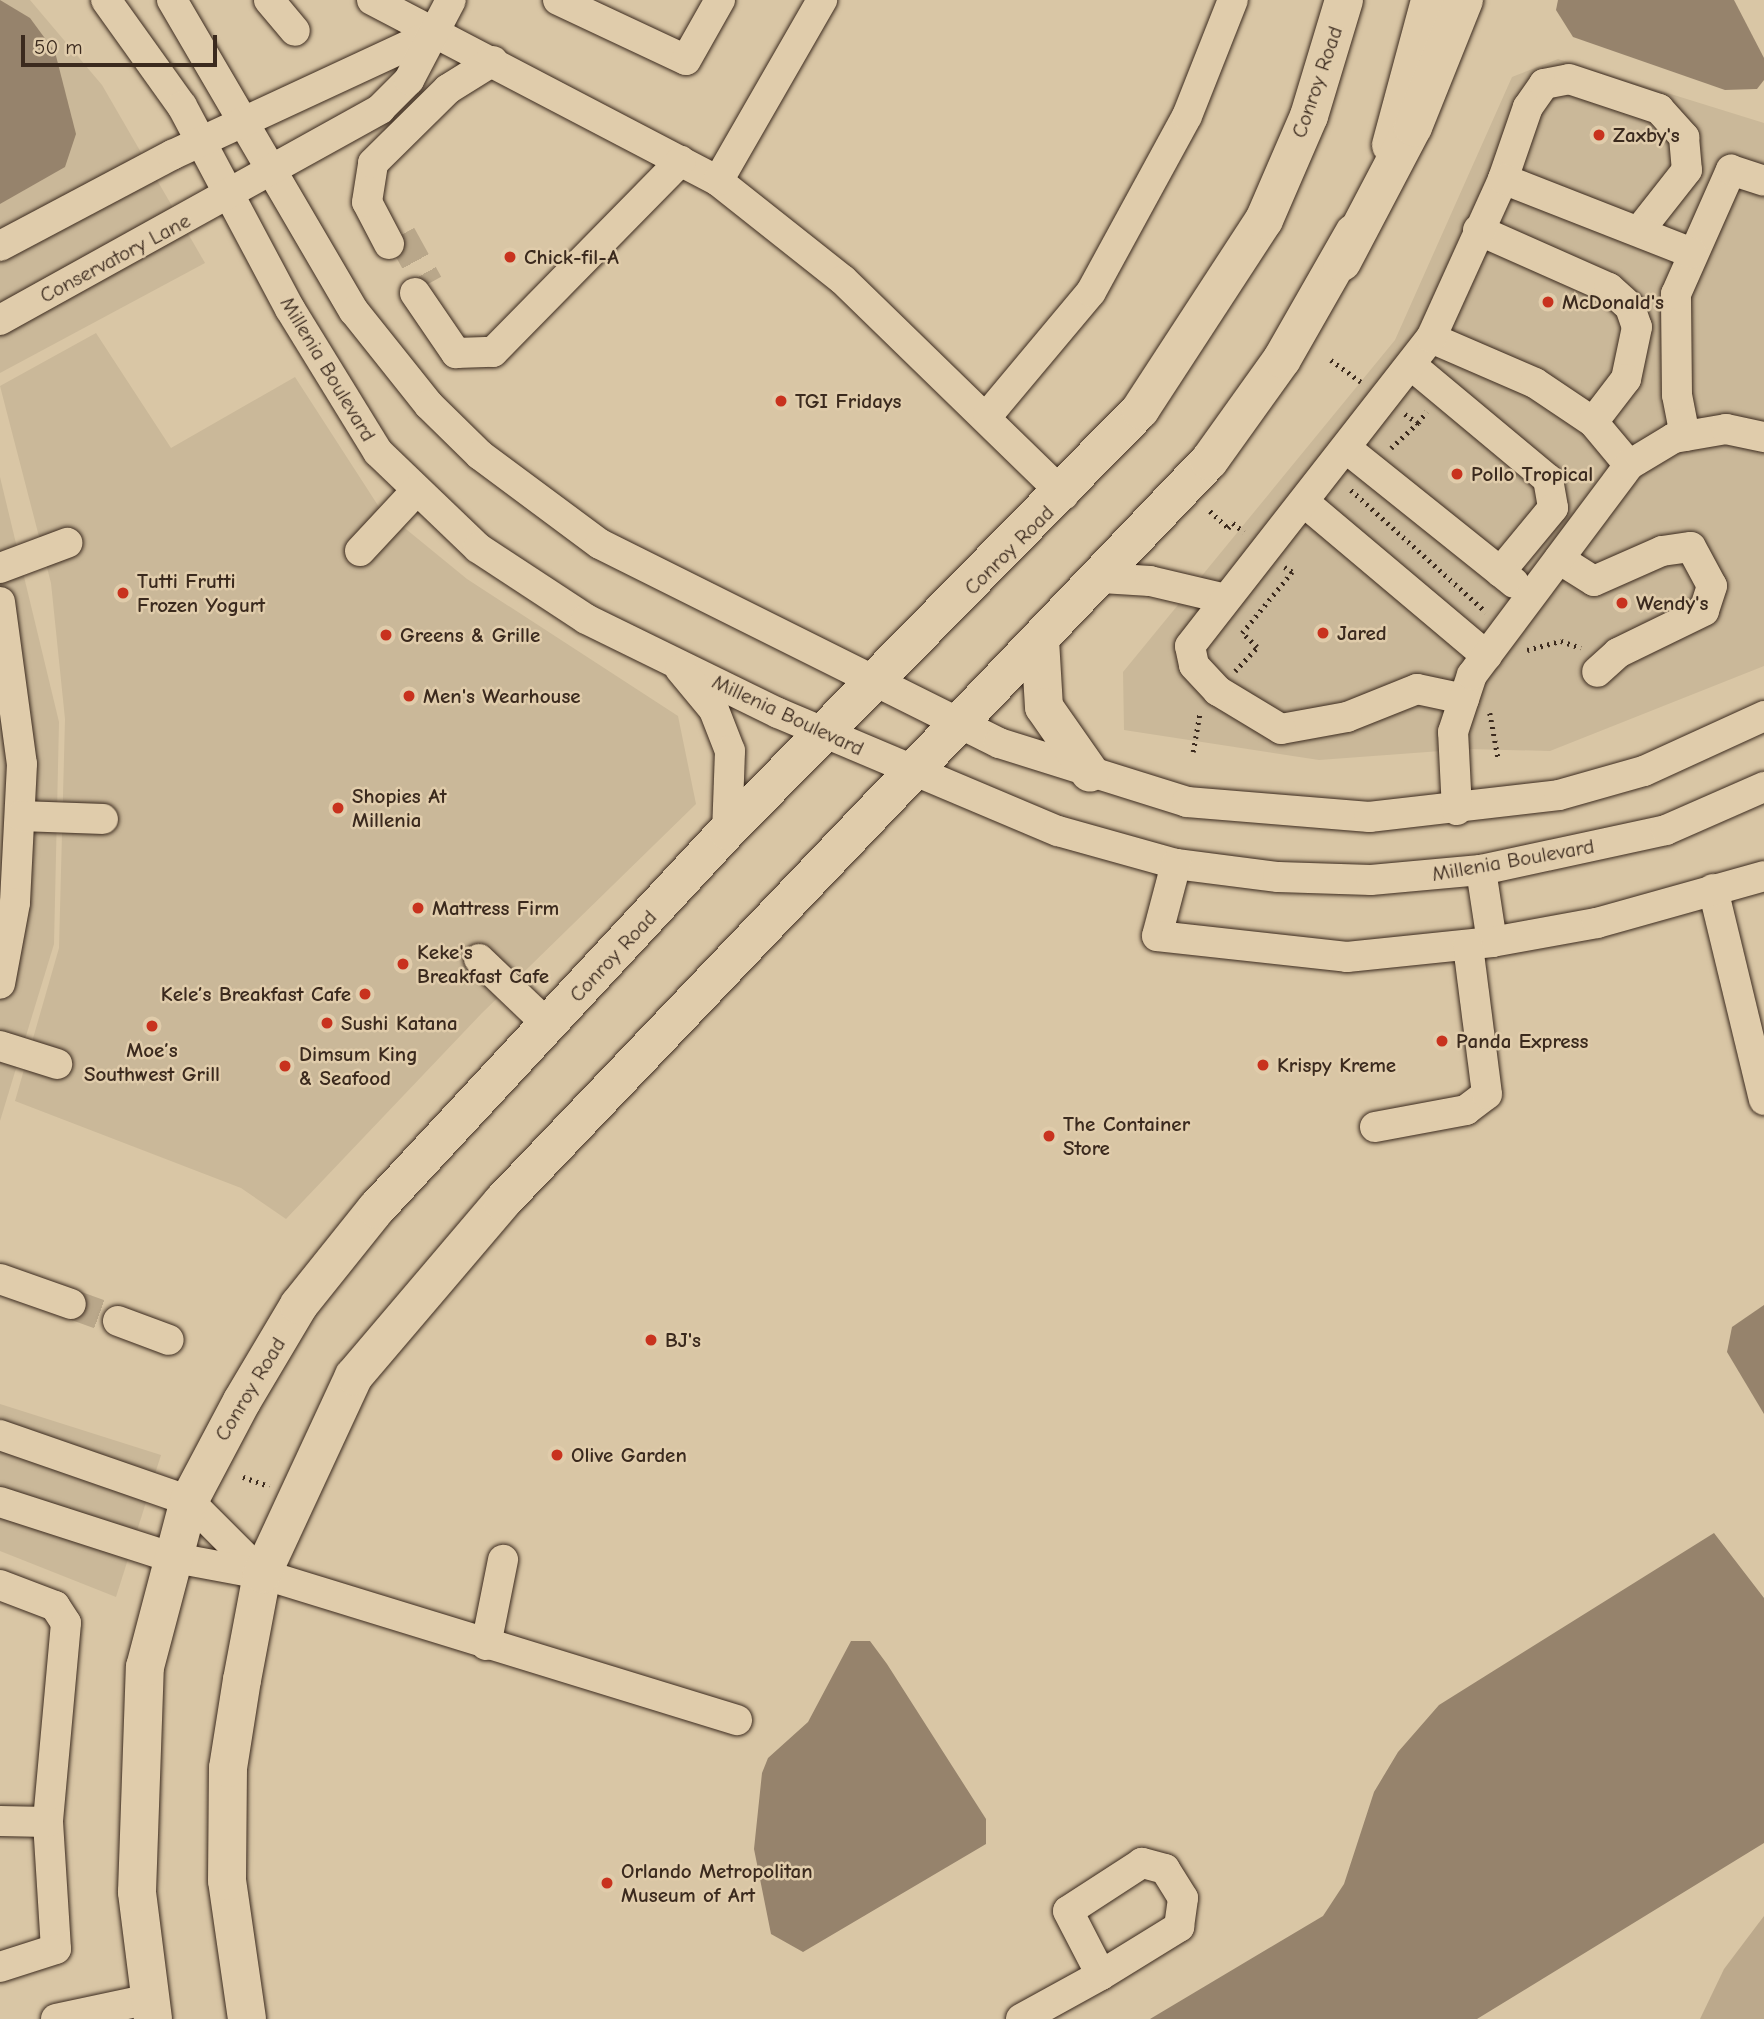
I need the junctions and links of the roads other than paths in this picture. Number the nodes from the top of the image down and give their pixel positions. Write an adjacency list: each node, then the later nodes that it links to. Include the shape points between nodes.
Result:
1 (106, 0): 17 (street, Millenia Boulevard)
2 (172, 0): 16 (street)
3 (269, 0): 13 (street)
4 (372, 0): 14 (street)
5 (451, 0): 14 (street, Conservatory Lane)
6 (558, 0): 7 (street, via 686,60)
7 (720, 0)
8 (822, 0): 21 (street)
9 (1233, 0): 34 (street, via 1187,116 1090,292)
10 (1344, 0): 41 (main road, Conroy Road, via 1308,116 1264,220 1140,410)
11 (1430, 0): 29 (main road, via 1388,153)
12 (1464, 0): 29 (main road, via 1413,127)
13 (295, 31)
14 (433, 34): 15 (street); 16 (street); 19 (street, Conservatory Lane, via 409,80 380,109)
15 (493, 61): 18 (street); 26 (street, via 448,89 373,163 367,202)
16 (245, 122): 17 (street); 19 (street)
17 (203, 144): 23 (street, Millenia Boulevard); 27 (street)
18 (681, 161): 21 (street); 30 (street, via 493,352 456,353)
19 (274, 170): 23 (street, Conservatory Lane); 56 (street, via 354,311 429,405 500,473 600,544)
20 (1503, 179): 24 (street); 25 (street); 25 (street, via 1528,107 1544,84 1569,79 1659,109 1684,137 1687,170)
21 (718, 181): 34 (street, via 843,280)
22 (1764, 181): 28 (street, via 1731,170)
23 (229, 196): 31 (street, Conservatory Lane); 40 (street, Millenia Boulevard, via 378,452)
24 (1478, 230): 32 (street); 35 (street, via 1609,288 1630,307 1637,327 1626,379)
25 (1639, 231): 28 (street)
26 (390, 235)
27 (0, 246)
28 (1692, 253): 36 (street, via 1676,294 1677,394)
29 (1342, 262): 48 (main road, via 1209,461)
30 (423, 296)
31 (0, 320)
32 (1431, 338): 33 (street); 35 (street, via 1535,383)
33 (1411, 365): 38 (street); 47 (street, via 1548,479 1553,508)
34 (988, 415): 41 (street)
35 (1593, 422): 39 (street)
36 (1685, 436): 37 (street, via 1726,429); 39 (street)
37 (1764, 437)
38 (1347, 449): 42 (street); 47 (street)
39 (1629, 465): 45 (street)
40 (416, 491): 44 (street); 55 (street, Millenia Boulevard, via 478,548 586,619)
41 (1064, 495): 56 (main road, Conroy Road)
42 (1304, 502): 50 (street); 53 (street)
43 (67, 544): 46 (street)
44 (360, 551)
45 (1559, 559): 49 (street); 54 (street, via 1594,581 1662,551 1691,547 1712,586 1703,611 1618,653)
46 (0, 568)
47 (1500, 572): 49 (street)
48 (1102, 578): 50 (street, via 1179,586); 52 (main road)
49 (1531, 596): 53 (street)
50 (1222, 598): 57 (street, via 1190,646 1194,666 1218,691 1281,729 1347,717 1418,688)
51 (0, 602): 65 (street, via 16,697)
52 (1040, 640): 59 (main road); 62 (main road, via 1044,707)
53 (1501, 654): 57 (street)
54 (1592, 659)
55 (676, 663): 60 (street, Millenia Boulevard); 67 (street, via 714,710 730,751)
56 (874, 683): 59 (street); 60 (main road, Conroy Road)
57 (1478, 700): 64 (street, via 1453,732)
58 (1764, 716): 64 (street, via 1644,771 1559,795)
59 (957, 723): 61 (main road); 62 (street)
60 (825, 733): 61 (street, Millenia Boulevard); 67 (main road, Conroy Road)
61 (911, 771): 69 (street, Millenia Boulevard, via 1058,831); 91 (main road, via 430,1280 354,1376)
62 (1090, 773): 64 (street, via 1187,802 1283,814)
63 (1764, 787): 70 (street, Millenia Boulevard, via 1666,830)
64 (1457, 810)
65 (21, 816): 66 (street); 68 (street)
66 (103, 820)
67 (727, 831): 77 (main road, Conroy Road)
68 (10, 843): 73 (street)
69 (1176, 864): 70 (street, Millenia Boulevard, via 1371,880); 74 (street, via 1157,936 1347,957)
70 (1481, 870): 74 (street)
71 (1764, 876): 72 (street)
72 (1713, 889): 74 (street, via 1597,923); 80 (street)
73 (4, 938): 76 (street)
74 (1480, 944): 81 (street, via 1487,1094 1466,1110)
75 (479, 959): 77 (street)
76 (0, 984)
77 (549, 1026): 87 (main road, Conroy Road, via 376,1209 299,1305)
78 (0, 1046): 79 (street)
79 (57, 1064)
80 (1764, 1100)
81 (1376, 1127)
82 (0, 1279): 83 (street)
83 (71, 1304)
84 (118, 1321): 85 (street)
85 (169, 1340)
86 (0, 1435): 87 (street)
87 (189, 1501): 89 (main road, Conroy Road); 91 (street)
88 (0, 1502): 89 (street)
89 (170, 1557): 91 (street); 99 (main road, Conroy Road, via 145,1667 140,1756 137,1892)
90 (503, 1560): 93 (street)
91 (261, 1574): 93 (street); 101 (main road, via 228,1768 227,1881)
92 (0, 1586): 96 (street, via 55,1605 66,1623)
93 (486, 1645): 94 (street)
94 (737, 1720)
95 (0, 1821): 96 (street)
96 (48, 1822): 97 (street, via 56,1949)
97 (0, 1966)
98 (1101, 1975): 102 (street)
99 (151, 2009): 100 (street)
100 (56, 2019)
101 (247, 2019)
102 (1021, 2019)

